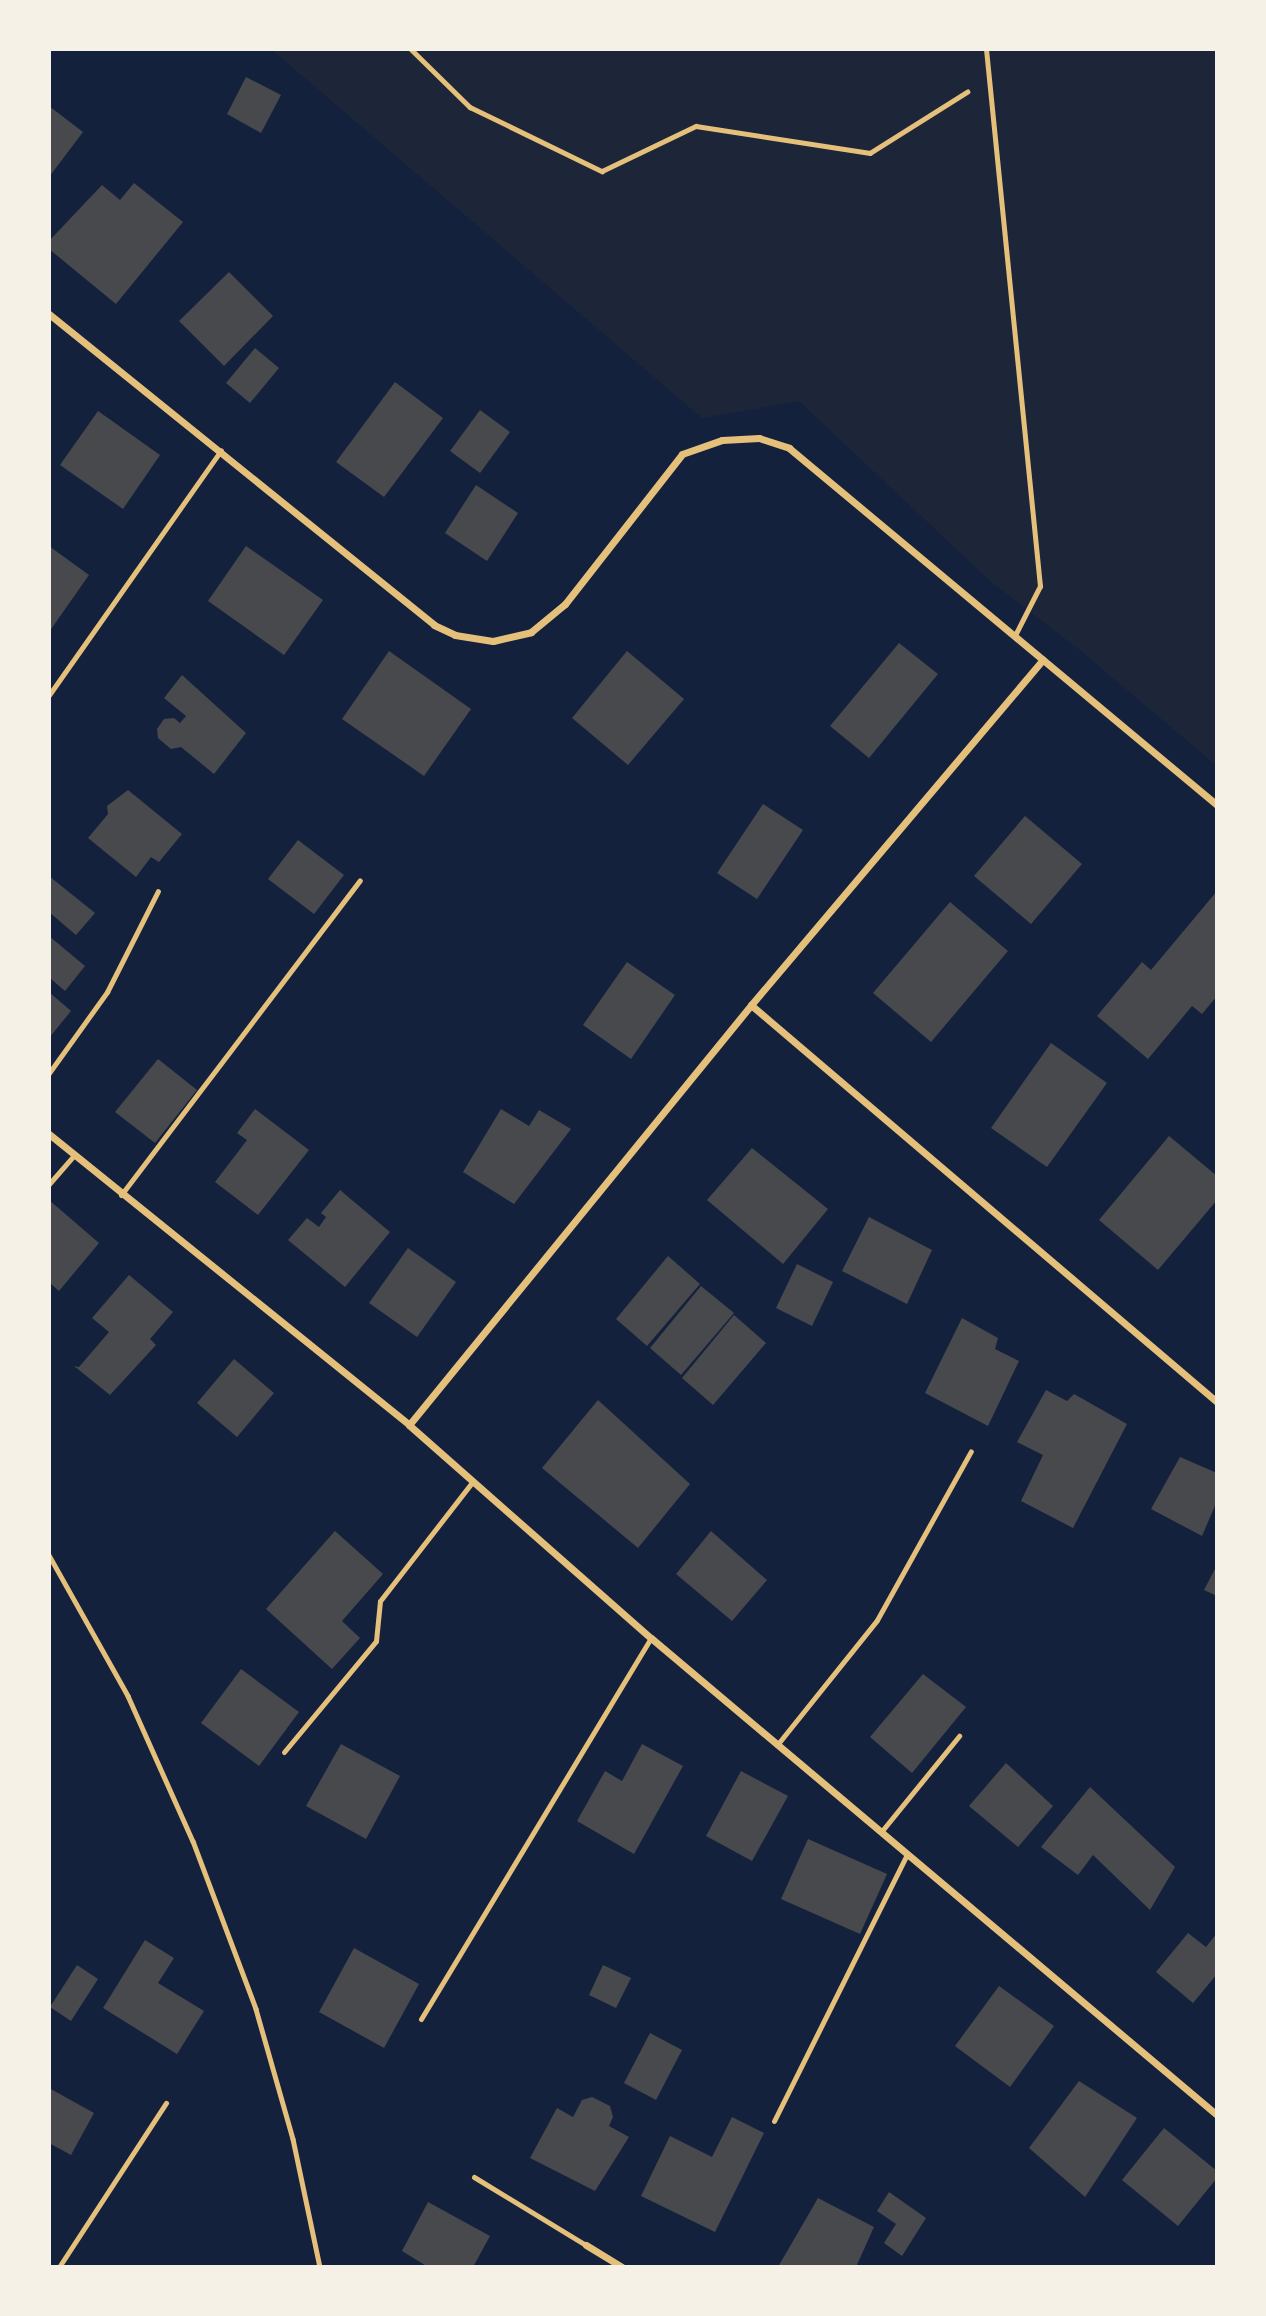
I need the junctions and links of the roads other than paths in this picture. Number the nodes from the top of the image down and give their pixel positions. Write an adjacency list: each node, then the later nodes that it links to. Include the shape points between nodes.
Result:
1 (986, 49): 4 (lane, via 1041,586)
2 (49, 314): 3 (street)
3 (221, 450): 4 (street, via 434,625 455,635 494,641 531,632 565,604 682,454 722,440 759,438 789,447 818,469); 6 (lane)
4 (1015, 635): 5 (street)
5 (1043, 660): 7 (street); 10 (street)
6 (49, 695)
7 (1217, 805)
8 (360, 880): 15 (lane)
9 (158, 891): 11 (lane, via 107,992)
10 (751, 1005): 16 (street); 17 (street)
11 (49, 1073)
12 (49, 1134): 13 (street)
13 (74, 1155): 14 (lane); 15 (street)
14 (49, 1184)
15 (121, 1195): 17 (street)
16 (1217, 1402)
17 (409, 1425): 19 (street)
18 (971, 1451): 22 (lane, via 877,1620)
19 (473, 1480): 20 (street); 23 (lane, via 380,1601 376,1641)
20 (651, 1638): 22 (street); 26 (lane)
21 (959, 1736): 24 (lane)
22 (777, 1745): 24 (street)
23 (284, 1752)
24 (881, 1832): 25 (street)
25 (907, 1854): 28 (street); 29 (lane)
26 (421, 2019)
27 (166, 2103): 32 (lane)
28 (1217, 2115)
29 (774, 2122)
30 (474, 2177): 31 (lane)
31 (586, 2245): 33 (street)
32 (58, 2267)
33 (622, 2267)

